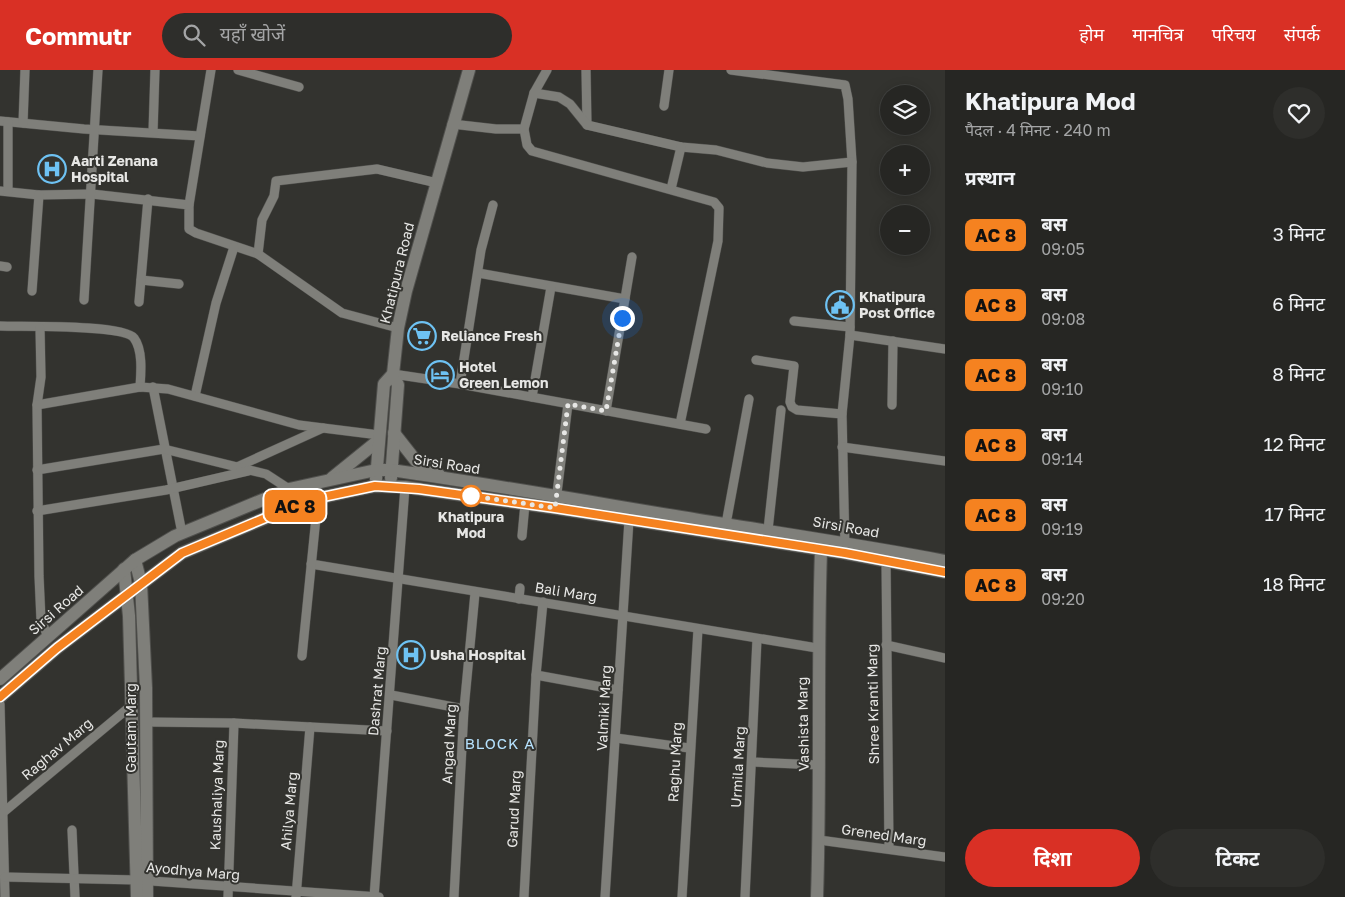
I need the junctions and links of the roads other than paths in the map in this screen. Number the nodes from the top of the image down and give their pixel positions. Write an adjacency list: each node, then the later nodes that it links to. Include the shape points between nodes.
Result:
1 (25, 70): 16 (street)
2 (98, 70): 19 (street)
3 (155, 70): 21 (street)
4 (211, 70): 22 (street)
5 (238, 70): 11 (street)
6 (470, 70): 17 (street, Khatipura Road)
7 (547, 70): 13 (street)
8 (586, 70): 18 (street)
9 (669, 70): 14 (street)
10 (731, 70): 24 (street, via 844,85 848,99)
11 (250, 72): 12 (street)
12 (299, 87)
13 (534, 93): 18 (street, via 559,97 570,104); 20 (street)
14 (664, 106)
15 (4, 121): 16 (street); 27 (street)
16 (22, 123): 19 (street)
17 (452, 124): 20 (street); 25 (street, Khatipura Road)
18 (587, 125): 23 (street)
19 (93, 129): 21 (street); 28 (street)
20 (524, 129): 26 (street, via 527,146 532,151)
21 (153, 132): 22 (street)
22 (200, 136): 31 (street)
23 (681, 146): 24 (street, via 802,167); 26 (street)
24 (852, 162): 48 (street)
25 (437, 182): 34 (street, via 377,169 276,181 274,196 262,220); 47 (street, Khatipura Road)
26 (670, 189): 65 (street, via 714,202 719,208 718,241)
27 (4, 191): 29 (street)
28 (92, 194): 29 (street); 30 (street); 42 (street)
29 (39, 195): 40 (street)
30 (148, 199): 31 (street); 37 (street)
31 (189, 205): 33 (street, via 189,229)
32 (493, 205): 36 (street)
33 (234, 247): 34 (street); 56 (street, via 216,303)
34 (258, 254): 47 (street, via 342,313)
35 (632, 257): 41 (street)
36 (478, 273): 39 (street); 53 (street)
37 (141, 280): 38 (street); 43 (street)
38 (179, 284)
39 (551, 286): 41 (street); 57 (street)
40 (32, 291)
41 (625, 299): 63 (street)
42 (84, 300)
43 (139, 302)
44 (794, 321): 48 (street)
45 (0, 326): 46 (street)
46 (40, 328): 54 (street, via 105,330 131,335 140,355); 60 (street, via 41,377)
47 (398, 328): 52 (street, Khatipura Road)
48 (850, 331): 49 (street); 64 (street)
49 (893, 341): 50 (street); 61 (street)
50 (945, 349)
51 (756, 360): 64 (street, via 794,366 792,407)
52 (393, 374): 53 (street); 68 (street, via 398,385); 69 (street, Khatipura Road, via 384,384)
53 (460, 384): 57 (street)
54 (140, 387): 55 (street); 60 (street)
55 (153, 387): 56 (street); 71 (street)
56 (195, 396): 66 (street, via 299,425)
57 (532, 397): 59 (street)
58 (749, 399): 90 (street)
59 (568, 404): 63 (street); 86 (street)
60 (37, 405): 74 (street)
61 (892, 405)
62 (781, 410): 91 (street)
63 (606, 411): 65 (street)
64 (842, 414): 70 (street)
65 (680, 424): 67 (street)
66 (324, 428): 69 (street); 73 (street)
67 (706, 429)
68 (394, 433): 76 (street); 79 (street, via 416,461)
69 (379, 438): 75 (street, Khatipura Road); 78 (street)
70 (842, 447): 72 (street); 94 (street)
71 (164, 449): 73 (street); 74 (street); 83 (street)
72 (945, 461)
73 (237, 467): 77 (street)
74 (37, 470): 88 (street)
75 (376, 470): 76 (street, Sirsi Road); 78 (street, Sirsi Road); 80 (street, Khatipura Road)
76 (391, 470): 79 (street, Sirsi Road); 81 (street)
77 (251, 471): 83 (street); 84 (street, via 266,474)
78 (332, 478): 84 (street, Sirsi Road)
79 (447, 480): 86 (street, Sirsi Road)
80 (375, 486): 81 (street, Sirsi Road); 85 (street, Sirsi Road)
81 (390, 487): 82 (street, Sirsi Road)
82 (405, 487): 87 (street, Sirsi Road); 102 (street, Dashrat Marg)
83 (173, 488): 88 (street); 92 (street)
84 (289, 488): 92 (street, Sirsi Road)
85 (318, 498): 99 (street); 103 (street, Sirsi Road, via 182,553)
86 (556, 502): 87 (street, Sirsi Road); 89 (street, Sirsi Road); 90 (street, Sirsi Road)
87 (526, 504): 93 (street)
88 (37, 511): 111 (street, via 41,620)
89 (629, 520): 95 (street, Sirsi Road); 109 (street, Valmiki Marg)
90 (726, 524): 91 (street, Sirsi Road)
91 (768, 530): 94 (street, Sirsi Road)
92 (182, 533): 96 (street, Sirsi Road)
93 (522, 536)
94 (845, 547): 95 (street, Sirsi Road); 97 (street, Sirsi Road); 98 (street, Sirsi Road)
95 (821, 550): 114 (street, Vashista Marg)
96 (135, 560): 100 (street, Sirsi Road); 103 (street, Gautam Marg)
97 (886, 560): 101 (street, Sirsi Road); 113 (street, Shree Kranti Marg)
98 (945, 561)
99 (311, 564): 102 (street, Bali Marg); 115 (street)
100 (124, 570): 105 (street, Gautam Marg); 111 (street, Sirsi Road)
101 (945, 572)
102 (399, 581): 106 (street, Bali Marg); 120 (street, Dashrat Marg)
103 (141, 583): 105 (street, Sirsi Road); 125 (street, Gautam Marg)
104 (520, 588): 107 (street)
105 (128, 593): 121 (street, Sirsi Road); 123 (street, Gautam Marg)
106 (475, 593): 107 (street, Bali Marg); 124 (street, Angad Marg)
107 (519, 599): 108 (street, Bali Marg)
108 (543, 602): 109 (street, Bali Marg); 117 (street, Garud Marg)
109 (623, 616): 110 (street, Bali Marg); 119 (street, Valmiki Marg)
110 (698, 628): 112 (street, Bali Marg); 130 (street, Raghu Marg)
111 (48, 637): 118 (street, Sirsi Road)
112 (757, 639): 114 (street, Bali Marg); 131 (street, Urmila Marg)
113 (886, 645): 116 (street); 136 (street, Shree Kranti Marg)
114 (818, 648): 132 (street, Vashista Marg)
115 (302, 656)
116 (945, 658)
117 (536, 675): 119 (street); 150 (street, Garud Marg)
118 (0, 679)
119 (618, 690): 129 (street, Valmiki Marg)
120 (391, 695): 124 (street); 128 (street, Dashrat Marg)
121 (0, 697)
122 (0, 704): 133 (street)
123 (132, 705): 133 (street, Raghav Marg); 140 (street, Gautam Marg)
124 (464, 709): 149 (street, Angad Marg)
125 (146, 722): 126 (street); 140 (street, Gautam Marg)
126 (234, 723): 127 (street); 141 (street, Kaushaliya Marg)
127 (310, 727): 128 (street); 142 (street, Ahilya Marg)
128 (387, 730): 147 (street, Dashrat Marg)
129 (616, 738): 130 (street); 151 (street, Valmiki Marg)
130 (690, 748): 152 (street, Raghu Marg)
131 (753, 762): 132 (street); 153 (street, Urmila Marg)
132 (819, 766): 135 (street, Vashista Marg)
133 (2, 814): 138 (street)
134 (72, 830): 139 (street)
135 (819, 840): 136 (street, Grened Marg); 154 (street, Vashista Marg)
136 (888, 848): 137 (street, Grened Marg)
137 (945, 857)
138 (5, 877): 139 (street, Ayodhya Marg); 143 (street)
139 (74, 878): 140 (street, Ayodhya Marg); 144 (street)
140 (142, 881): 141 (street, Ayodhya Marg); 145 (street, Gautam Marg); 146 (street, Gautam Marg)
141 (228, 893): 142 (street, Ayodhya Marg)
142 (296, 895): 147 (street, Ayodhya Marg)
143 (5, 897)
144 (75, 897)
145 (137, 897)
146 (148, 897)
147 (374, 897): 148 (street, Ayodhya Marg)
148 (379, 897)
149 (454, 897)
150 (524, 897)
151 (605, 897)
152 (682, 897)
153 (745, 897)
154 (817, 897)

